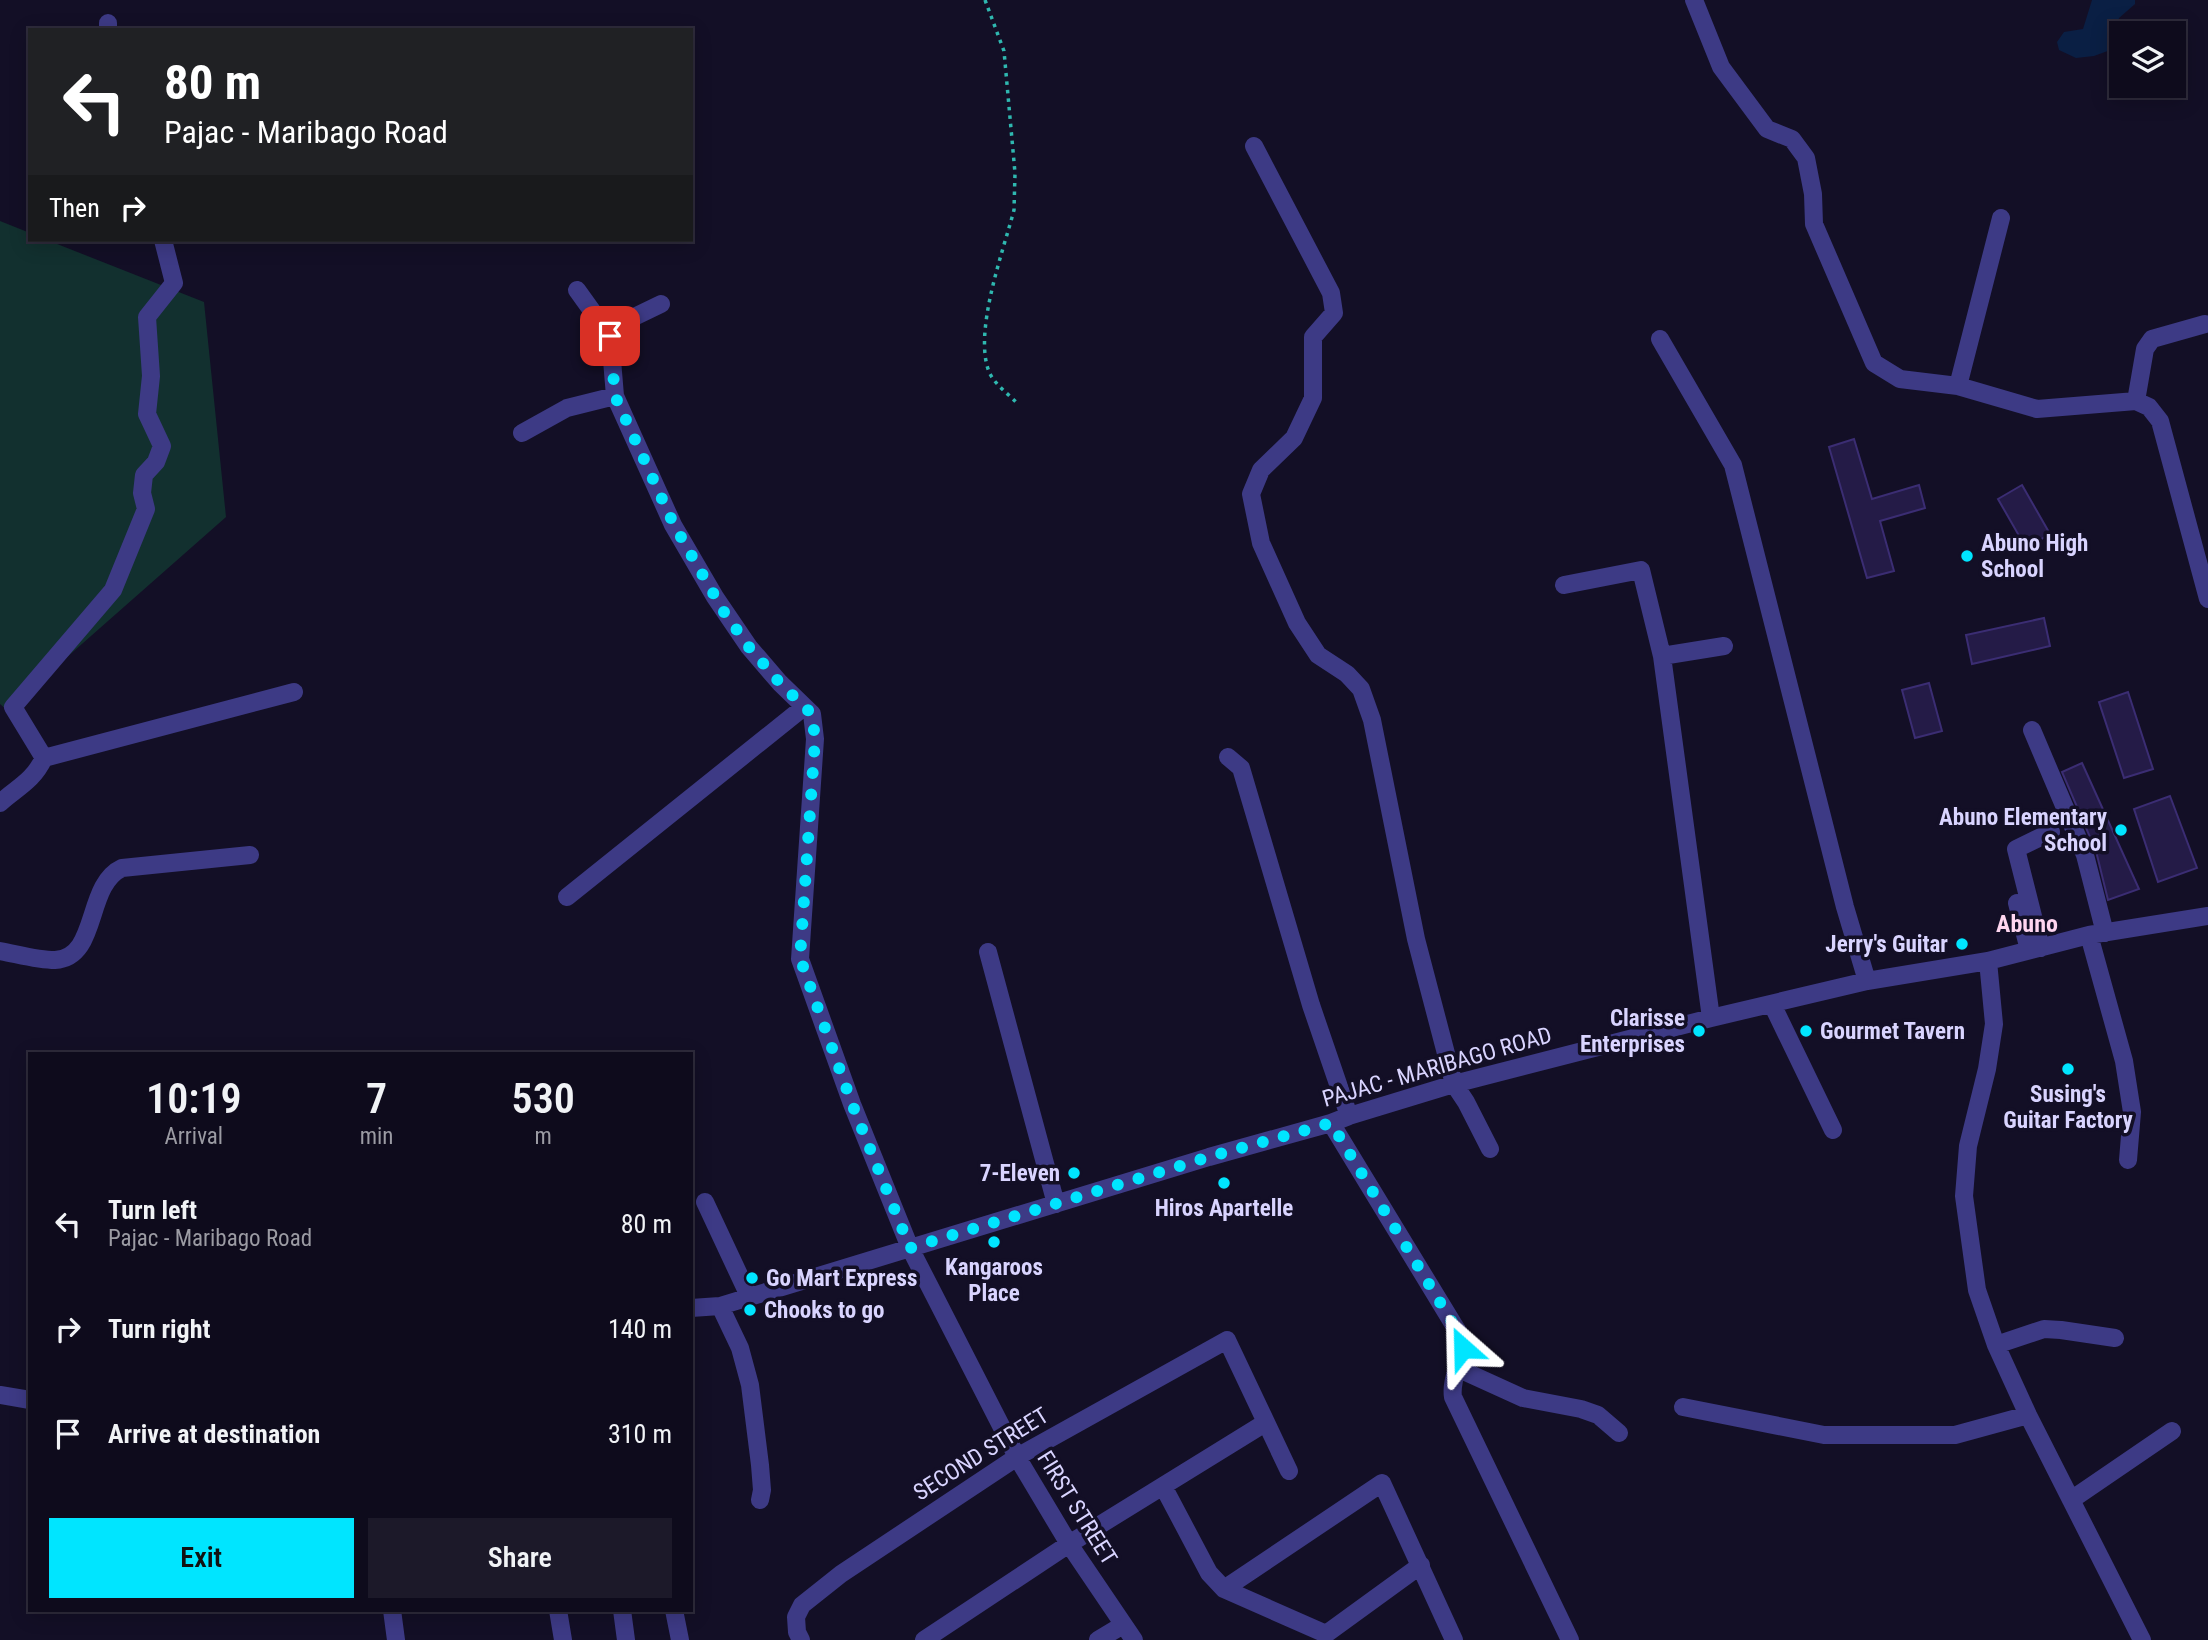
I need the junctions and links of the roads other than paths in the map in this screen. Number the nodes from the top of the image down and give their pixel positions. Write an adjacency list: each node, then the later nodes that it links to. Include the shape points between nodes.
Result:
1 (1694, 0): 10 (street, via 1721,67 1767,129 1792,139 1806,158 1814,224 1874,363 1900,379)
2 (1254, 146): 38 (street, via 1331,293 1334,313 1313,337 1313,398 1294,438 1261,470 1251,494 1261,543 1297,623 1318,655 1361,689 1416,939)
3 (2001, 218): 10 (street)
4 (164, 242): 19 (street, via 174,283 147,317 151,376 147,414 162,446 144,475 146,509 113,590)
5 (577, 290): 8 (street)
6 (661, 304): 8 (street, via 632,318)
7 (2205, 324): 12 (street, via 2152,339 2145,349)
8 (610, 336): 11 (street)
9 (1660, 339): 35 (street, via 1732,465)
10 (1958, 387): 12 (street, via 2037,410)
11 (615, 396): 13 (street, via 567,408); 20 (street, via 674,525 720,605 749,647)
12 (2136, 401): 15 (street, via 2149,407 2160,421)
13 (522, 433)
14 (1564, 584): 17 (street, via 1641,570)
15 (2208, 599)
16 (1724, 646): 17 (street)
17 (1662, 656): 37 (street)
18 (294, 692): 23 (street)
19 (6, 701): 23 (street)
20 (804, 707): 28 (street); 46 (street, FIRST STREET, via 812,714 815,739 800,958)
21 (2032, 730): 30 (street, via 2085,855)
22 (1228, 757): 39 (street, via 1241,768 1311,1006)
23 (44, 758): 24 (street, via 29,781)
24 (0, 803)
25 (2050, 832): 31 (street, via 2016,849)
26 (2005, 853): 31 (street)
27 (250, 855): 32 (street, via 122,868 109,876 75,952 56,960)
28 (567, 897)
29 (2208, 916): 30 (street, PAJAC - MARIBAGO ROAD)
30 (2097, 934): 31 (street, PAJAC - MARIBAGO ROAD); 43 (street, via 2132,1112)
31 (2035, 949): 34 (street, PAJAC - MARIBAGO ROAD)
32 (0, 951)
33 (988, 952): 45 (street)
34 (1988, 961): 35 (street, PAJAC - MARIBAGO ROAD); 51 (street, via 1994,1024 1968,1146 1964,1196 1977,1290)
35 (1867, 981): 36 (street, PAJAC - MARIBAGO ROAD)
36 (1772, 1004): 37 (street, PAJAC - MARIBAGO ROAD); 41 (street)
37 (1711, 1018): 38 (street, PAJAC - MARIBAGO ROAD)
38 (1454, 1084): 39 (street, PAJAC - MARIBAGO ROAD); 42 (street)
39 (1349, 1116): 40 (street, PAJAC - MARIBAGO ROAD)
40 (1331, 1123): 45 (street, PAJAC - MARIBAGO ROAD); 52 (street, via 1463,1340)
41 (1833, 1130)
42 (1490, 1149)
43 (2128, 1160)
44 (705, 1202): 47 (street)
45 (1056, 1204): 46 (street, PAJAC - MARIBAGO ROAD)
46 (910, 1248): 47 (street, PAJAC - MARIBAGO ROAD); 60 (street, FIRST STREET)
47 (749, 1296): 48 (street, PAJAC - MARIBAGO ROAD)
48 (720, 1306): 49 (street, PAJAC - MARIBAGO ROAD); 63 (street, via 740,1348 750,1385)
49 (693, 1308)
50 (2115, 1338): 51 (street, via 2044,1329)
51 (1996, 1345): 56 (street)
52 (1457, 1368): 59 (street, via 1523,1398 1598,1415); 82 (street, via 1453,1397)
53 (0, 1395): 54 (street)
54 (28, 1401)
55 (1683, 1407): 56 (street, via 1824,1435 1955,1435)
56 (2028, 1415): 64 (street)
57 (1265, 1423): 60 (street, SECOND STREET, via 1227,1339); 61 (street); 62 (street)
58 (2172, 1431): 64 (street)
59 (1619, 1433)
60 (1017, 1457): 65 (street, FIRST STREET); 77 (street, SECOND STREET, via 802,1605 796,1617)
61 (1289, 1471)
62 (1163, 1486): 65 (street); 67 (street, via 1209,1573)
63 (760, 1500)
64 (2071, 1500): 83 (street)
65 (1069, 1544): 72 (street, FIRST STREET); 78 (street)
66 (1421, 1565): 67 (street, via 1326,1634); 67 (street, via 1382,1483); 81 (street)
67 (1224, 1589)
68 (392, 1612): 73 (street)
69 (558, 1612): 74 (street)
70 (622, 1612): 75 (street)
71 (674, 1612): 76 (street)
72 (1123, 1625): 79 (street); 80 (street, FIRST STREET)
73 (396, 1640)
74 (563, 1640)
75 (626, 1640)
76 (680, 1640)
77 (802, 1640)
78 (924, 1640)
79 (1098, 1640)
80 (1134, 1640)
81 (1454, 1640)
82 (1570, 1640)
83 (2141, 1640)

